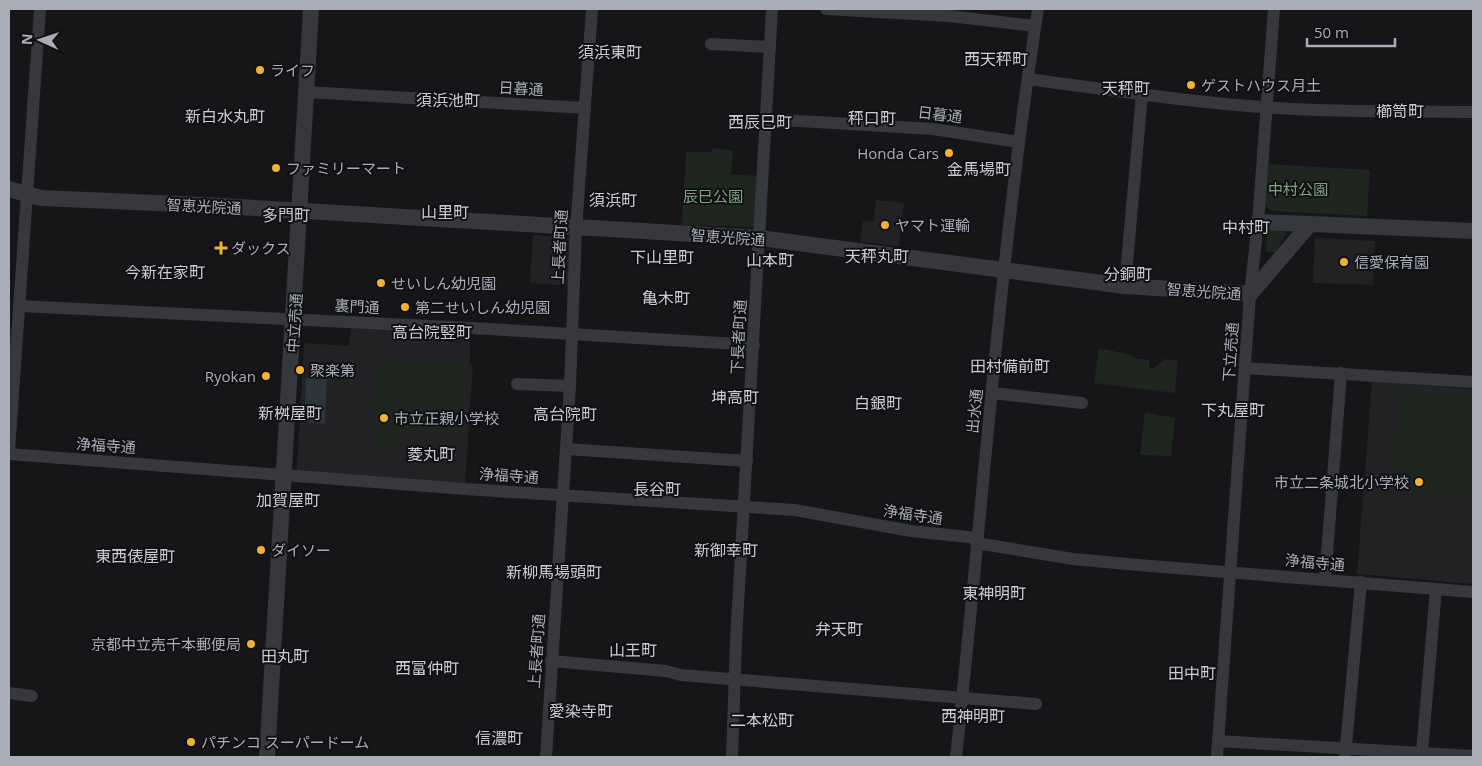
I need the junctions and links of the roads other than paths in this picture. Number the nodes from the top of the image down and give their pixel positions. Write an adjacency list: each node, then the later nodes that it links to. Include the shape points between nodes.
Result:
1 (40, 9): 20 (street)
2 (312, 9): 12 (street, 中立売通)
3 (592, 9): 15 (street, 上長者町通)
4 (772, 9): 10 (street, 下長者町通)
5 (826, 9): 8 (street, via 949,16)
6 (1038, 9): 8 (street, 出水通)
7 (1274, 9): 14 (street, 下立売通)
8 (1035, 26): 11 (street, 出水通)
9 (710, 44): 10 (street)
10 (770, 47): 17 (street, 下長者町通)
11 (1028, 79): 13 (street); 18 (street, 出水通)
12 (306, 92): 15 (street, 日暮通); 21 (street, 中立売通)
13 (1142, 94): 14 (street); 28 (street)
14 (1266, 107): 16 (street); 22 (street, 下立売通)
15 (585, 108): 24 (street, 上長者町通)
16 (1473, 112)
17 (766, 119): 18 (street, 日暮通, via 933,129); 26 (street, 下長者町通)
18 (1019, 142): 27 (street, 出水通)
19 (9, 189): 20 (street, 智恵光院通)
20 (26, 194): 21 (street, 智恵光院通, via 41,198); 30 (street)
21 (300, 211): 24 (street, 智恵光院通); 31 (street, 中立売通)
22 (1258, 222): 23 (street); 29 (street, 下立売通)
23 (1310, 224): 25 (street); 29 (street, 智恵光院通)
24 (576, 229): 26 (street, 智恵光院通); 32 (street, 上長者町通)
25 (1473, 231)
26 (760, 238): 27 (street, 智恵光院通); 33 (street, 下長者町通)
27 (1006, 271): 28 (street, 智恵光院通); 39 (street, 出水通)
28 (1125, 286): 29 (street, 智恵光院通)
29 (1250, 294): 34 (street, 下立売通)
30 (18, 306): 31 (street, 裏門通); 41 (street)
31 (294, 319): 32 (street, 裏門通); 45 (street, 中立売通)
32 (572, 335): 33 (street, 裏門通); 38 (street, 上長者町通)
33 (754, 345): 44 (street, 下長者町通)
34 (1245, 368): 35 (street); 49 (street, 下立売通)
35 (1341, 373): 36 (street); 50 (street)
36 (1473, 382)
37 (517, 384): 38 (street)
38 (570, 386): 42 (street, 上長者町通)
39 (992, 393): 40 (street); 48 (street, 出水通)
40 (1082, 402)
41 (10, 435): 43 (street)
42 (566, 449): 44 (street); 46 (street, 上長者町通)
43 (9, 453): 45 (street, 浄福寺通)
44 (747, 461): 47 (street, 下長者町通)
45 (283, 475): 46 (street, 浄福寺通); 64 (street, 中立売通)
46 (563, 495): 47 (street, 浄福寺通); 54 (street, 上長者町通)
47 (744, 507): 48 (street, 浄福寺通, via 795,510); 55 (street, 下長者町通)
48 (976, 541): 49 (street, 浄福寺通, via 1073,559); 58 (street, 出水通)
49 (1231, 573): 50 (street, 浄福寺通); 60 (street, 下立売通)
50 (1325, 580): 51 (street, 浄福寺通)
51 (1361, 582): 52 (street, 浄福寺通); 62 (street)
52 (1436, 589): 53 (street, 浄福寺通); 61 (street)
53 (1473, 592)
54 (551, 661): 55 (street); 65 (street, 上長者町通)
55 (735, 678): 58 (street); 66 (street, 下長者町通)
56 (9, 693): 57 (street)
57 (32, 696)
58 (962, 698): 59 (street); 67 (street, 出水通)
59 (1036, 704)
60 (1218, 741): 62 (street); 68 (street, 下立売通)
61 (1422, 752): 62 (street); 63 (street)
62 (1345, 753)
63 (1473, 756)
64 (267, 757)
65 (546, 757)
66 (732, 757)
67 (956, 757)
68 (1217, 757)

